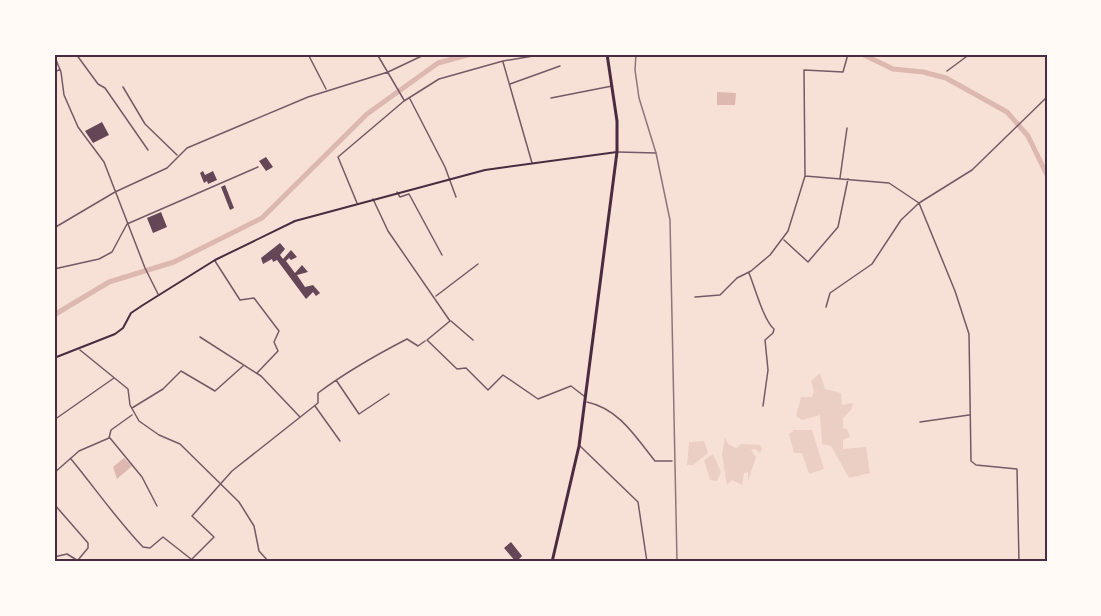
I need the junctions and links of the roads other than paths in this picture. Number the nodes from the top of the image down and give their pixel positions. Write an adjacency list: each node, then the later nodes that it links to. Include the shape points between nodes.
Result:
1 (76, 54): 29 (street)
2 (308, 54): 23 (street)
3 (377, 54): 18 (street)
4 (409, 54): 13 (street)
5 (426, 54): 13 (street)
6 (545, 54): 14 (street)
7 (607, 54): 21 (highway)
8 (848, 54): 35 (street, via 843,72 804,70)
9 (964, 54): 12 (street)
10 (970, 54): 12 (street)
11 (54, 55): 16 (street)
12 (966, 57): 17 (street)
13 (411, 59): 18 (street)
14 (503, 61): 20 (street); 25 (street, via 439,79)
15 (560, 66): 20 (street)
16 (60, 69): 19 (street); 39 (street, via 78,128 104,162)
17 (947, 71)
18 (388, 72): 23 (street); 27 (street)
19 (54, 73)
20 (510, 84): 33 (street)
21 (612, 85): 26 (street); 30 (highway)
22 (123, 87): 32 (street, via 145,124)
23 (327, 90): 32 (street, via 199,142)
24 (1047, 97): 44 (street, via 972,170)
25 (410, 98): 27 (street); 36 (street)
26 (551, 98)
27 (404, 101): 43 (street, via 338,157)
28 (847, 128): 37 (street)
29 (148, 150)
30 (617, 152): 31 (street); 33 (main road); 68 (highway)
31 (656, 153)
32 (178, 156): 39 (street, via 167,168)
33 (532, 163): 36 (main road)
34 (258, 167): 45 (street)
35 (805, 176): 37 (street); 47 (street)
36 (449, 178): 40 (main road); 41 (street)
37 (840, 178): 38 (street)
38 (848, 179): 44 (street, via 893,184); 47 (street, via 838,226 808,262)
39 (115, 192): 45 (street); 46 (street)
40 (397, 192): 42 (main road); 48 (street, via 400,197 409,194)
41 (456, 197)
42 (373, 198): 43 (main road); 54 (street, via 388,231)
43 (357, 203): 49 (main road, via 295,221)
44 (919, 203): 56 (street, via 901,220 872,264 829,294); 74 (street, via 969,334)
45 (127, 224): 51 (street, via 112,252 90,263); 53 (street)
46 (54, 228)
47 (783, 239): 52 (street)
48 (442, 255)
49 (214, 260): 53 (main road); 64 (street, via 240,300 254,298 279,332 274,342 278,351)
50 (478, 264): 54 (street)
51 (54, 269)
52 (748, 273): 55 (street, via 739,276 720,295); 71 (street, via 766,322 774,329 765,340 768,370)
53 (159, 295): 61 (main road, via 131,313 120,331)
54 (435, 297): 57 (street)
55 (695, 297)
56 (826, 307)
57 (450, 321): 59 (street); 60 (street)
58 (200, 337): 63 (street)
59 (427, 340): 66 (street, via 418,346 407,339); 68 (street, via 452,366 466,368 488,390 503,375 538,399 570,386)
60 (473, 340)
61 (80, 350): 62 (main road); 65 (street)
62 (54, 358)
63 (243, 366): 64 (street); 72 (street, via 215,391 181,371 163,389)
64 (257, 373): 75 (street)
65 (114, 378): 72 (street, via 128,389); 76 (street)
66 (336, 380): 67 (street, via 359,414); 70 (street, via 318,393 320,400)
67 (389, 394)
68 (584, 396): 69 (highway)
69 (584, 401): 80 (highway); 82 (street, via 612,411 655,461)
70 (315, 406): 75 (street); 79 (street)
71 (763, 406)
72 (131, 409): 73 (street)
73 (133, 415): 78 (street, via 111,430); 84 (street, via 148,429 180,444)
74 (969, 415): 77 (street); 94 (street, via 971,461 976,465 1017,469)
75 (300, 417): 84 (street)
76 (54, 420)
77 (920, 422)
78 (110, 437): 81 (street); 86 (street, via 142,477)
79 (340, 441)
80 (579, 446): 92 (highway); 93 (street, via 638,502)
81 (71, 459): 83 (street); 88 (street, via 143,547 150,548 163,537)
82 (672, 461)
83 (54, 473)
84 (221, 482): 88 (street, via 192,516 214,537); 91 (street, via 249,516 257,547)
85 (54, 504): 89 (street, via 88,543)
86 (157, 506)
87 (54, 557): 89 (street, via 67,554)
88 (192, 559): 90 (street)
89 (79, 561)
90 (189, 562)
91 (269, 562)
92 (552, 562)
93 (647, 562)
94 (1019, 562)

